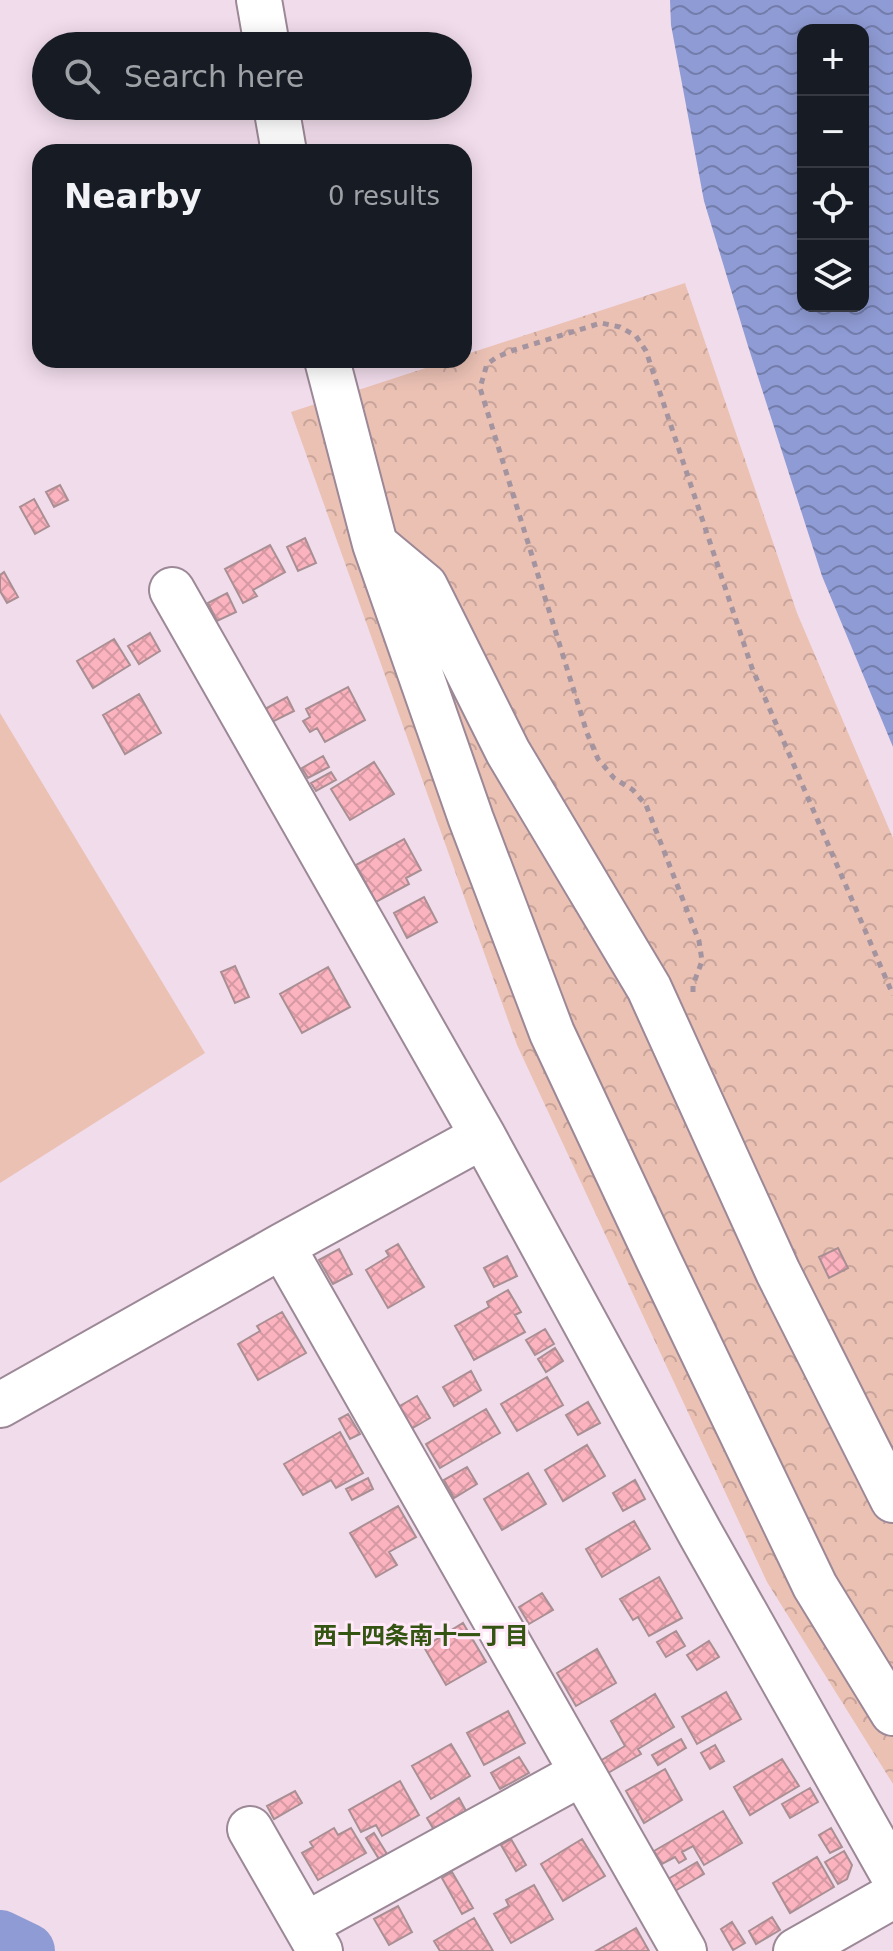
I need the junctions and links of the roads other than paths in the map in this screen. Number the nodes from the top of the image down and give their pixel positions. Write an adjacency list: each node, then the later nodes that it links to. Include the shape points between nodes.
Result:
1 (259, 0): 2 (street)
2 (265, 32)
3 (278, 120): 4 (street)
4 (283, 144)
5 (329, 368): 6 (street)
6 (375, 544): 11 (street, via 425,586 508,752 649,988 778,1272); 12 (street, via 552,1033 815,1586)
7 (172, 590): 8 (street)
8 (483, 1136): 9 (street); 15 (street)
9 (282, 1246): 10 (street); 13 (street)
10 (0, 1405)
11 (893, 1500)
12 (893, 1713)
13 (582, 1773): 17 (street); 18 (street)
14 (250, 1829): 17 (street)
15 (893, 1875)
16 (893, 1896): 19 (street)
17 (312, 1938)
18 (684, 1951)
19 (796, 1951)

